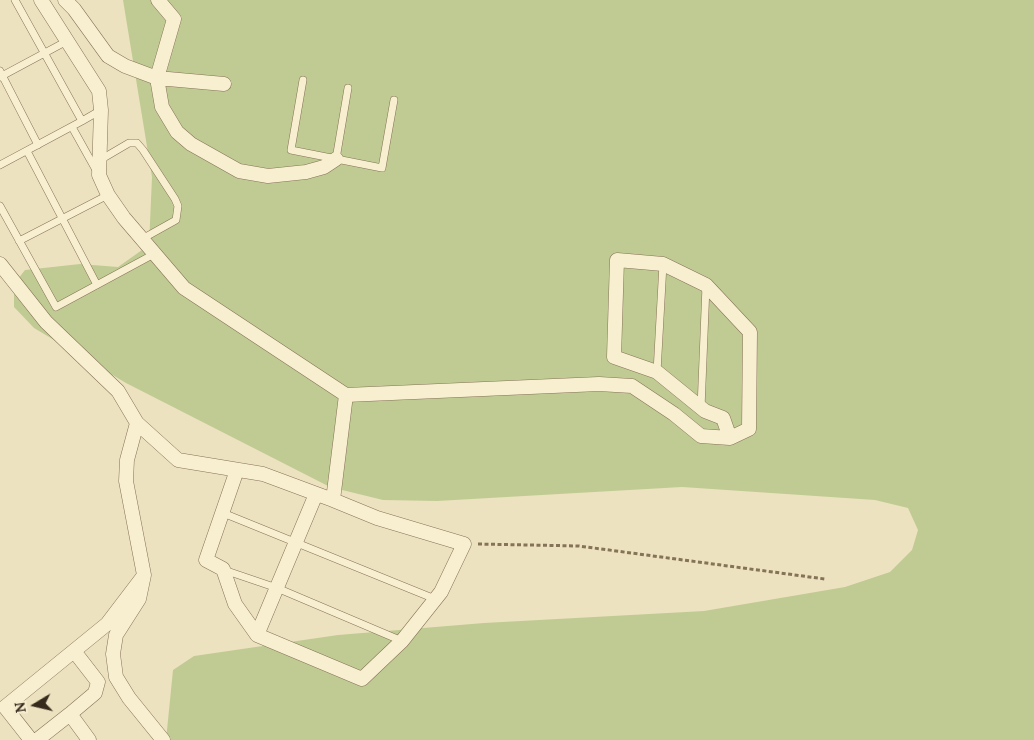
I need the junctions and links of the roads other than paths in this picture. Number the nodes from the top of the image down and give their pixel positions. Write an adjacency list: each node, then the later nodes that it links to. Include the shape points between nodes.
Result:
1 (15, 0): 6 (lane)
2 (41, 0): 5 (street)
3 (65, 0): 8 (street, via 108,56)
4 (158, 0): 8 (street, via 174,19)
5 (67, 41): 6 (lane); 13 (street, via 98,91)
6 (44, 53): 7 (lane); 14 (lane)
7 (1, 74): 16 (lane)
8 (157, 78): 10 (street); 18 (street, via 162,107 177,132 191,144 239,171 268,176 306,172 324,167)
9 (303, 80): 18 (lane, via 291,150)
10 (224, 84)
11 (348, 88): 18 (lane)
12 (394, 100): 18 (lane, via 382,168)
13 (101, 110): 14 (lane); 19 (street)
14 (82, 121): 15 (lane)
15 (72, 127): 16 (lane); 21 (lane)
16 (38, 145): 17 (lane)
17 (27, 151): 20 (lane); 24 (lane)
18 (336, 159)
19 (99, 160): 21 (street); 25 (lane, via 129,143 136,143 175,199 178,206 176,220)
20 (0, 165)
21 (99, 175): 22 (street)
22 (108, 194): 24 (lane); 25 (street)
23 (0, 206): 26 (lane)
24 (62, 218): 26 (lane); 30 (lane)
25 (142, 239): 27 (street)
26 (19, 240): 30 (lane, via 56,307)
27 (154, 254): 30 (lane); 33 (street, via 184,288)
28 (0, 264): 35 (street, via 46,322 118,391)
29 (663, 264): 31 (street); 32 (lane); 32 (street, via 617,260 614,357)
30 (97, 285)
31 (706, 285): 34 (lane); 36 (street, via 750,332 748,429)
32 (657, 372): 34 (street)
33 (346, 395): 36 (street, via 599,384 632,386 701,436); 39 (street)
34 (701, 408): 36 (street, via 723,418)
35 (137, 423): 37 (street, via 178,460); 43 (street, via 127,460 126,480)
36 (730, 438)
37 (237, 470): 38 (street, via 263,474); 40 (street)
38 (316, 494): 39 (street); 41 (street)
39 (333, 500): 45 (street, via 377,518 464,544)
40 (223, 513): 41 (lane); 42 (street, via 206,560)
41 (296, 542): 44 (street); 45 (lane)
42 (223, 569): 44 (lane); 46 (street, via 235,604)
43 (144, 575): 48 (street, via 107,624); 53 (street, via 139,599 116,635 112,654 116,677)
44 (277, 588): 46 (street); 47 (lane)
45 (435, 599): 47 (street)
46 (257, 635): 47 (street, via 362,679)
47 (402, 641)
48 (74, 651): 49 (street, via 98,682 95,693); 50 (street, via 6,707)
49 (70, 714): 51 (street); 52 (street)
50 (31, 740)
51 (37, 740)
52 (89, 740)
53 (163, 740)

